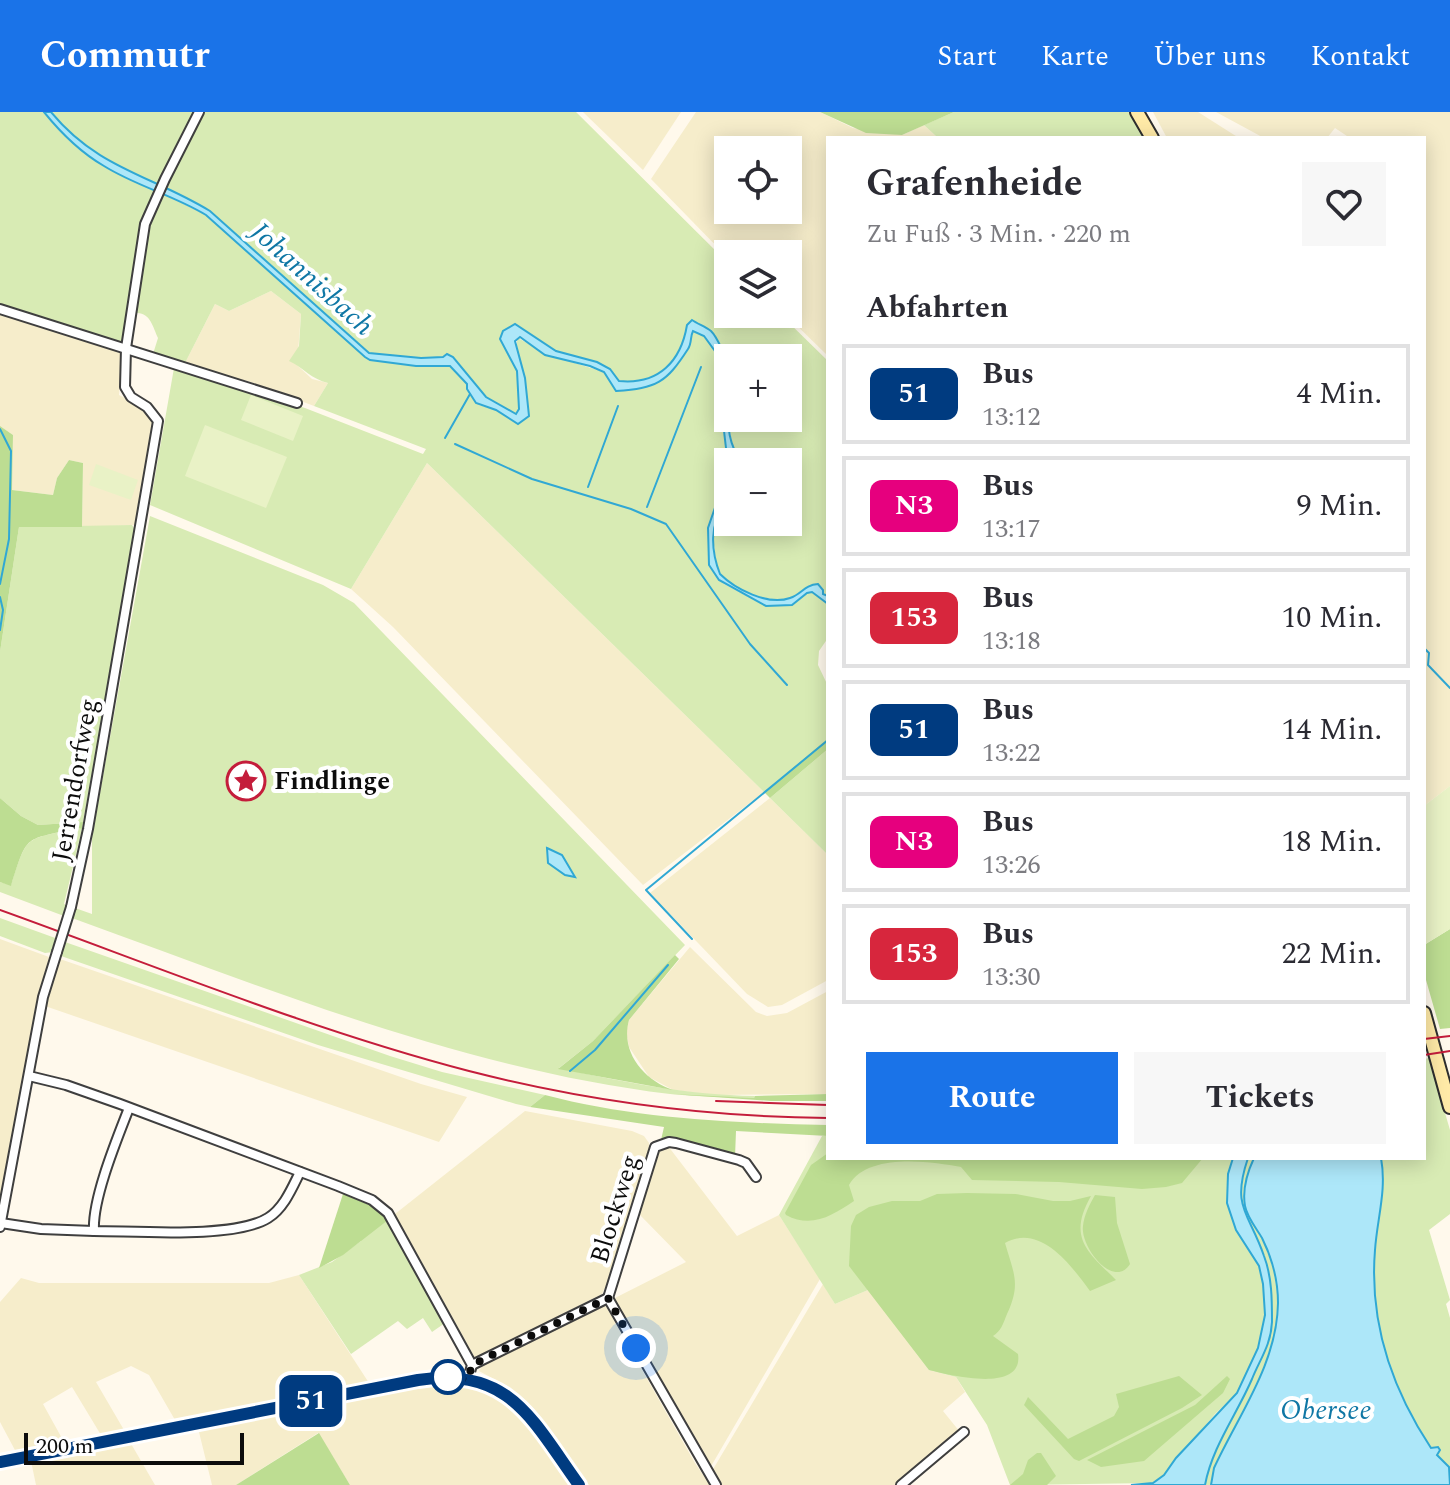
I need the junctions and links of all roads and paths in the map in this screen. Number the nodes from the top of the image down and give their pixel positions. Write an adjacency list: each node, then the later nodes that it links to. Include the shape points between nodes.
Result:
1 (199, 112): 5 (street, Jerrendorfweg, via 144,230)
2 (1137, 112): 3 (main road)
3 (1151, 136)
4 (0, 309): 5 (street)
5 (126, 348): 6 (street); 8 (street, Jerrendorfweg, bridge, via 125,387 158,421 88,829 43,997)
6 (297, 403)
7 (1426, 1020): 9 (main road)
8 (29, 1076): 10 (street); 13 (street, Jerrendorfweg)
9 (1450, 1107)
10 (129, 1108): 11 (street); 14 (street)
11 (300, 1172): 14 (street, via 280,1207 250,1225); 16 (street, via 372,1200 388,1213)
12 (756, 1177): 15 (street, Blockweg, via 739,1160 676,1143 655,1147)
13 (0, 1225): 14 (street)
14 (94, 1231)
15 (608, 1298): 16 (street); 21 (street)
16 (472, 1365): 17 (street)
17 (468, 1379): 19 (street, via 418,1380); 20 (street, via 517,1402)
18 (964, 1432): 22 (street)
19 (0, 1462)
20 (579, 1485)
21 (716, 1485)
22 (901, 1485)

